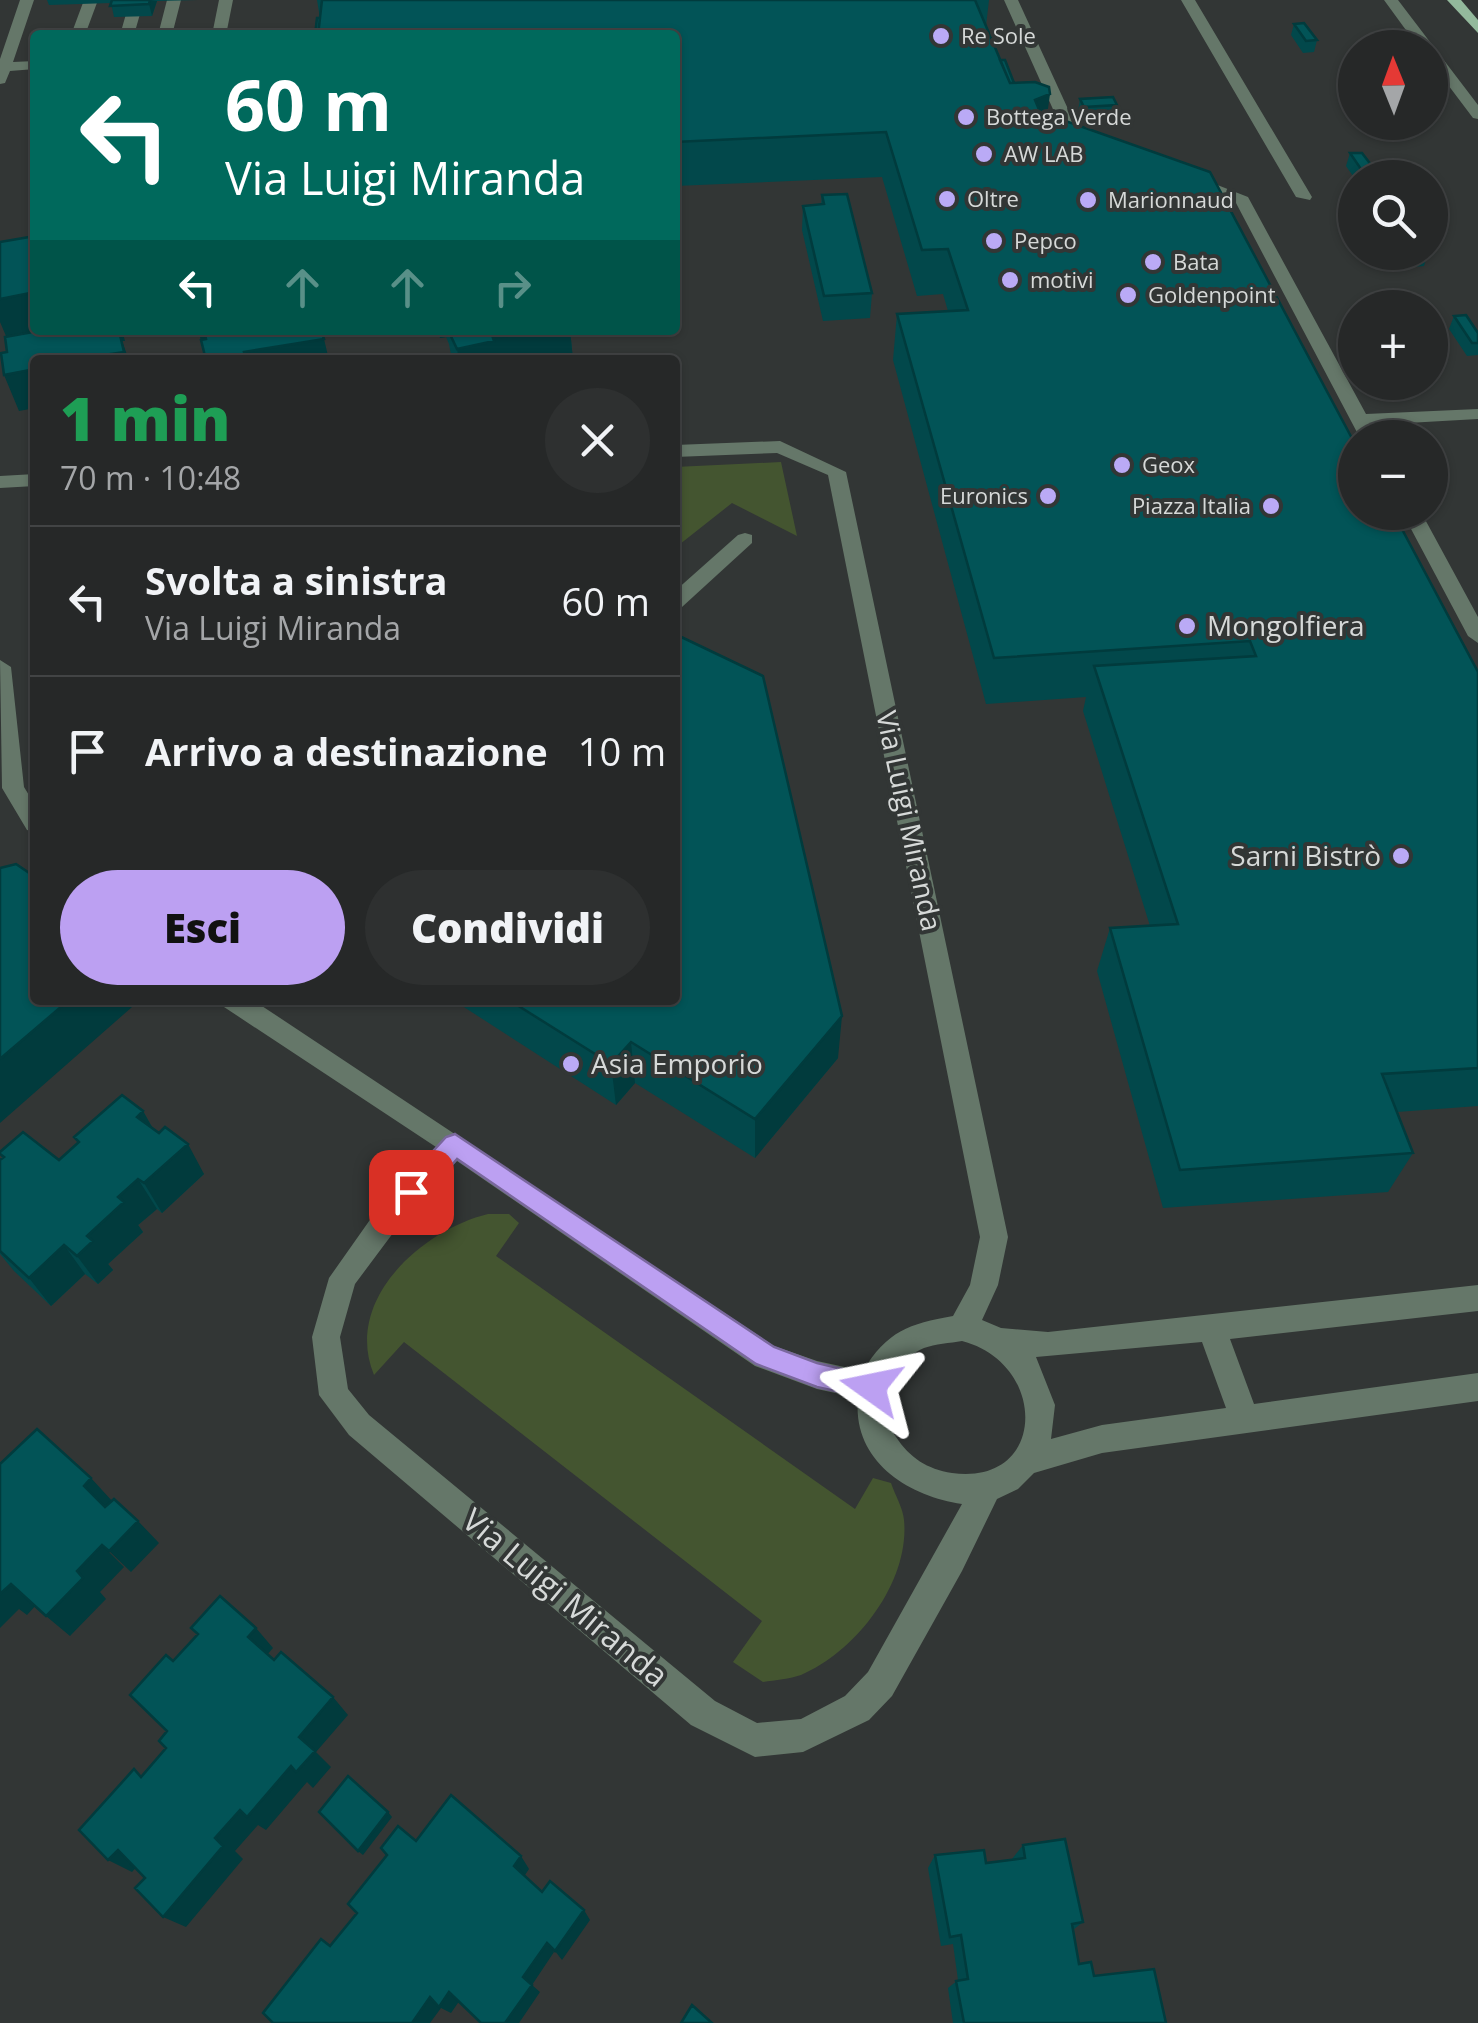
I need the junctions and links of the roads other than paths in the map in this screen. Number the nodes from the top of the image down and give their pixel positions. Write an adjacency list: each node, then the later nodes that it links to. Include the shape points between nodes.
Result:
1 (27, 0): 17 (street)
2 (90, 0): 11 (street)
3 (137, 0): 12 (street)
4 (174, 0): 13 (street)
5 (226, 0): 14 (street)
6 (1011, 0): 20 (street, via 1073,136)
7 (1188, 0): 22 (street)
8 (1391, 0): 15 (street)
9 (1454, 0): 10 (main road)
10 (1478, 29)
11 (80, 30)
12 (128, 30)
13 (166, 30)
14 (220, 30)
15 (1414, 30)
16 (30, 66): 17 (street)
17 (2, 73)
18 (1448, 75): 19 (street)
19 (1478, 115)
20 (1106, 148)
21 (1172, 174): 24 (street, via 1242,200)
22 (1304, 196)
23 (1478, 414): 25 (street)
24 (1361, 420)
25 (1433, 420)
26 (680, 451): 39 (street, Via Luigi Miranda, via 780,447 837,472 994,1237 989,1275)
27 (30, 480): 28 (street)
28 (0, 482)
29 (1421, 530): 32 (street)
30 (745, 540): 31 (street)
31 (680, 598)
32 (1478, 636)
33 (0, 667): 34 (street, via 12,788)
34 (30, 816)
35 (242, 1005): 36 (street)
36 (455, 1145): 41 (street, via 765,1356); 45 (street, Via Luigi Miranda, via 343,1278 326,1338 334,1395 359,1425 703,1713 755,1740 802,1735 857,1708 880,1684)
37 (1478, 1298): 38 (street)
38 (1211, 1326): 40 (street, via 1048,1344); 43 (street)
39 (962, 1328): 40 (street); 41 (street, via 914,1334 894,1347)
40 (998, 1340): 44 (street, via 1036,1382 1040,1436)
41 (871, 1387): 45 (street, via 874,1428 897,1464 951,1491)
42 (1478, 1387): 43 (street)
43 (1245, 1420): 44 (street, via 1102,1438)
44 (1028, 1460): 45 (street)
45 (986, 1489)

